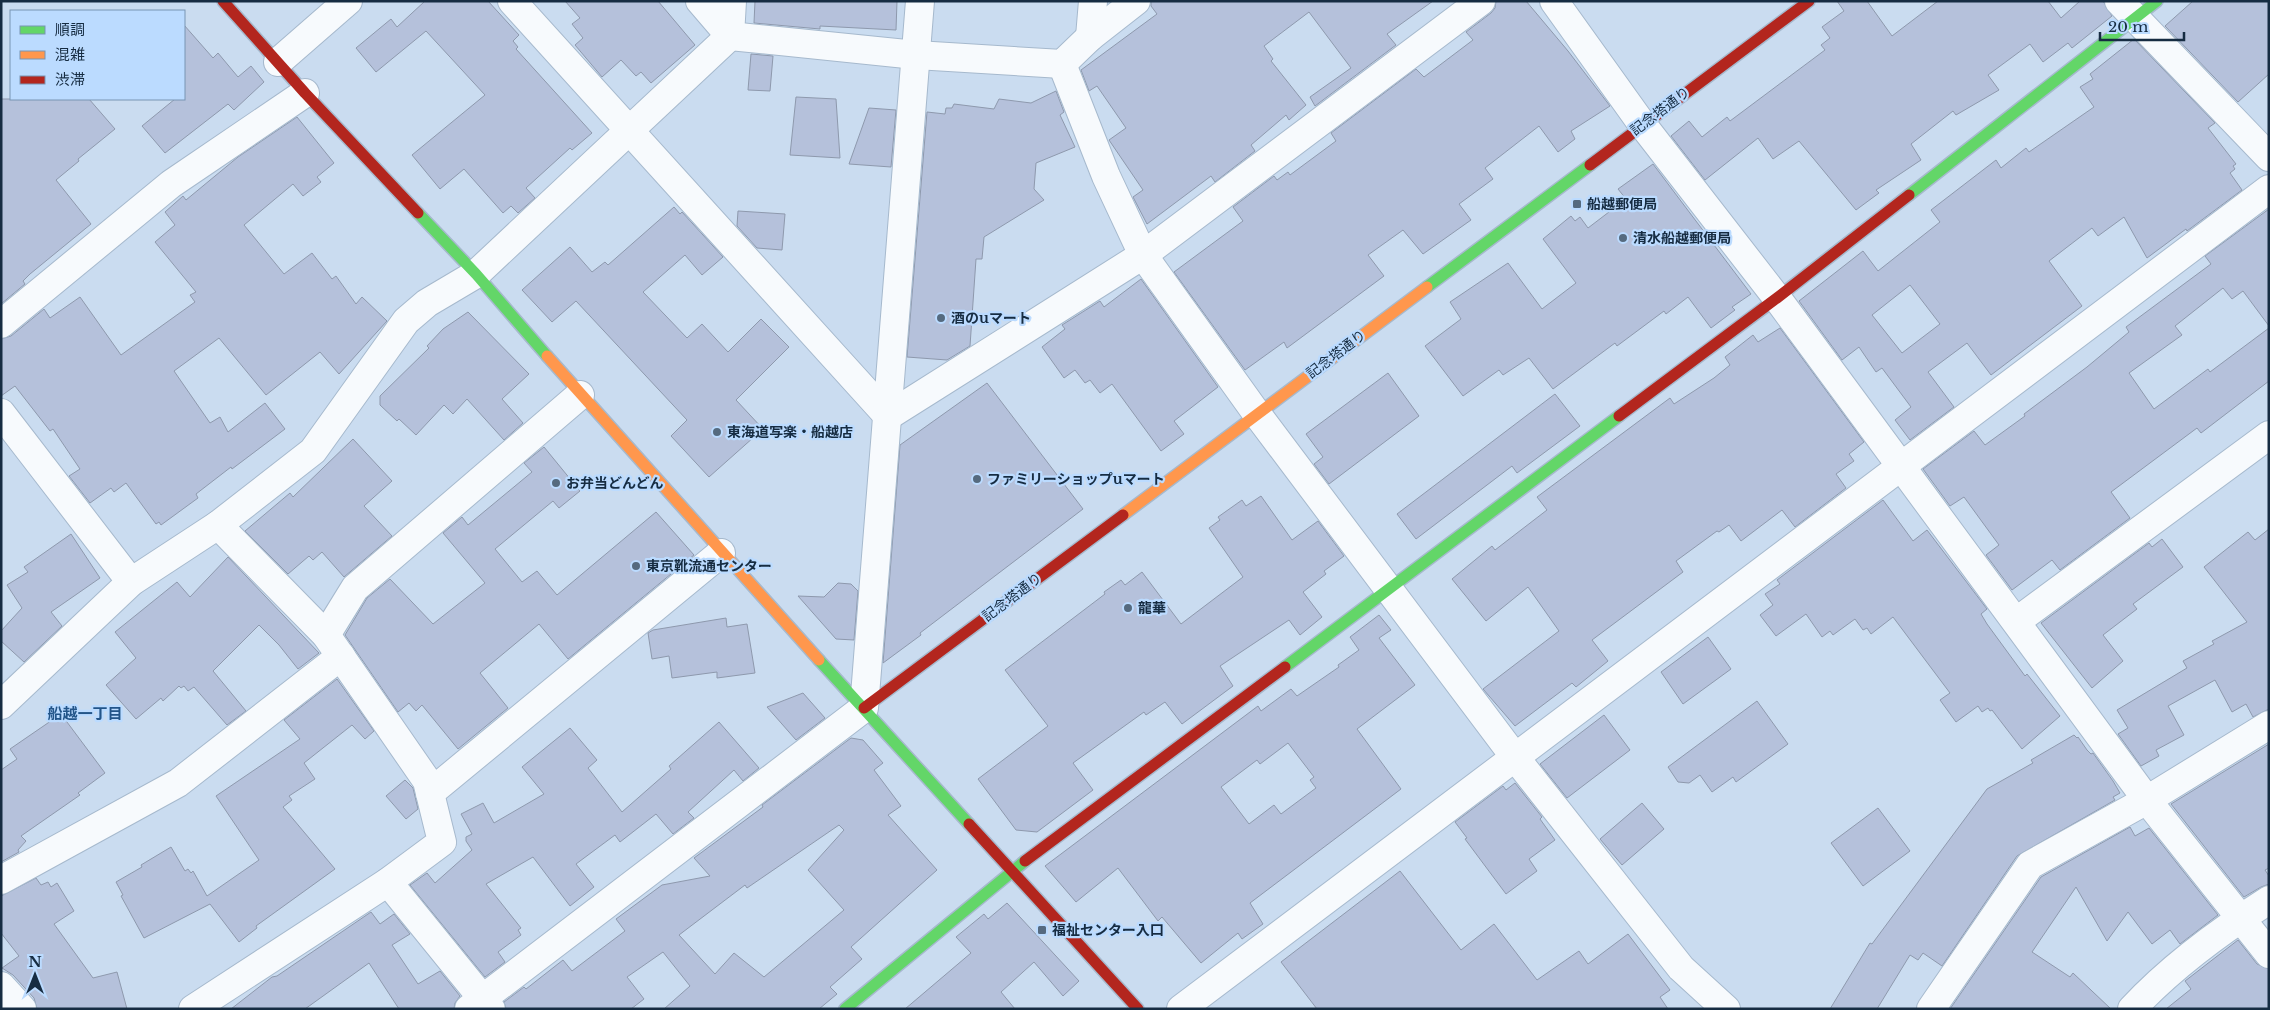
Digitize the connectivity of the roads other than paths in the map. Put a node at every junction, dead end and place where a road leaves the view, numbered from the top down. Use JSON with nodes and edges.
{"nodes":[{"id":1,"x":223,"y":1,"type":"edge"},
{"id":2,"x":348,"y":1,"type":"edge"},
{"id":3,"x":512,"y":1,"type":"edge"},
{"id":4,"x":700,"y":1,"type":"edge"},
{"id":5,"x":732,"y":1,"type":"edge"},
{"id":6,"x":920,"y":1,"type":"edge"},
{"id":7,"x":1093,"y":1,"type":"edge"},
{"id":8,"x":1136,"y":1,"type":"edge"},
{"id":9,"x":1481,"y":1,"type":"edge"},
{"id":10,"x":1554,"y":1,"type":"edge"},
{"id":11,"x":1808,"y":1,"type":"edge"},
{"id":12,"x":2157,"y":1,"type":"edge"},
{"id":13,"x":2127,"y":10,"type":"edge"},
{"id":14,"x":730,"y":36,"type":"junction"},
{"id":15,"x":1090,"y":37,"type":"junction"},
{"id":16,"x":916,"y":55,"type":"junction"},
{"id":17,"x":278,"y":62,"type":"junction"},
{"id":18,"x":1062,"y":64,"type":"junction"},
{"id":19,"x":305,"y":92,"type":"junction"},
{"id":20,"x":1642,"y":124,"type":"junction"},
{"id":21,"x":629,"y":132,"type":"junction"},
{"id":22,"x":2265,"y":146,"type":"edge"},
{"id":23,"x":2269,"y":189,"type":"edge"},
{"id":24,"x":1143,"y":255,"type":"junction"},
{"id":25,"x":476,"y":274,"type":"junction"},
{"id":26,"x":1777,"y":298,"type":"junction"},
{"id":27,"x":1,"y":324,"type":"edge"},
{"id":28,"x":580,"y":395,"type":"junction"},
{"id":29,"x":1,"y":413,"type":"edge"},
{"id":30,"x":1257,"y":414,"type":"junction"},
{"id":31,"x":888,"y":416,"type":"junction"},
{"id":32,"x":2269,"y":435,"type":"edge"},
{"id":33,"x":1901,"y":465,"type":"junction"},
{"id":34,"x":218,"y":524,"type":"junction"},
{"id":35,"x":721,"y":553,"type":"junction"},
{"id":36,"x":131,"y":582,"type":"junction"},
{"id":37,"x":1390,"y":588,"type":"junction"},
{"id":38,"x":2017,"y":621,"type":"junction"},
{"id":39,"x":333,"y":646,"type":"junction"},
{"id":40,"x":1,"y":706,"type":"edge"},
{"id":41,"x":864,"y":708,"type":"junction"},
{"id":42,"x":2269,"y":725,"type":"edge"},
{"id":43,"x":1514,"y":756,"type":"junction"},
{"id":44,"x":430,"y":792,"type":"junction"},
{"id":45,"x":2147,"y":800,"type":"junction"},
{"id":46,"x":1013,"y":870,"type":"junction"},
{"id":47,"x":1,"y":880,"type":"edge"},
{"id":48,"x":388,"y":882,"type":"junction"},
{"id":49,"x":2269,"y":900,"type":"edge"},
{"id":50,"x":2241,"y":918,"type":"junction"},
{"id":51,"x":2269,"y":954,"type":"edge"},
{"id":52,"x":1,"y":986,"type":"edge"},
{"id":53,"x":481,"y":1006,"type":"edge"},
{"id":54,"x":22,"y":1009,"type":"edge"},
{"id":55,"x":193,"y":1009,"type":"edge"},
{"id":56,"x":845,"y":1009,"type":"edge"},
{"id":57,"x":1138,"y":1009,"type":"edge"},
{"id":58,"x":1181,"y":1009,"type":"edge"},
{"id":59,"x":1726,"y":1009,"type":"edge"},
{"id":60,"x":1931,"y":1009,"type":"edge"},
{"id":61,"x":2132,"y":1009,"type":"edge"}],
"edges":[{"from":1,"to":17,"type":"street"},
{"from":2,"to":17,"type":"street"},
{"from":3,"to":21,"type":"street"},
{"from":4,"to":14,"type":"street"},
{"from":5,"to":14,"type":"street"},
{"from":6,"to":16,"type":"street"},
{"from":7,"to":15,"type":"street"},
{"from":8,"to":15,"type":"street"},
{"from":9,"to":24,"type":"street"},
{"from":10,"to":20,"type":"street"},
{"from":11,"to":20,"type":"street","name":"記念塔通り"},
{"from":12,"to":13,"type":"street"},
{"from":13,"to":22,"type":"street"},
{"from":13,"to":26,"type":"street"},
{"from":14,"to":16,"type":"street"},
{"from":14,"to":21,"type":"street"},
{"from":15,"to":18,"type":"street"},
{"from":16,"to":18,"type":"street"},
{"from":16,"to":31,"type":"street"},
{"from":17,"to":19,"type":"street"},
{"from":18,"to":24,"type":"street"},
{"from":19,"to":25,"type":"street"},
{"from":19,"to":27,"type":"street"},
{"from":20,"to":26,"type":"street"},
{"from":20,"to":30,"type":"street","name":"記念塔通り"},
{"from":21,"to":25,"type":"street"},
{"from":21,"to":31,"type":"street"},
{"from":23,"to":33,"type":"street"},
{"from":24,"to":30,"type":"street"},
{"from":24,"to":31,"type":"street"},
{"from":25,"to":28,"type":"street"},
{"from":25,"to":34,"type":"street"},
{"from":26,"to":33,"type":"street"},
{"from":26,"to":37,"type":"street"},
{"from":28,"to":35,"type":"street"},
{"from":28,"to":39,"type":"street"},
{"from":29,"to":36,"type":"street"},
{"from":30,"to":37,"type":"street"},
{"from":30,"to":41,"type":"street","name":"記念塔通り"},
{"from":31,"to":41,"type":"street"},
{"from":32,"to":38,"type":"street"},
{"from":33,"to":38,"type":"street"},
{"from":33,"to":43,"type":"street"},
{"from":34,"to":36,"type":"street"},
{"from":34,"to":39,"type":"street"},
{"from":35,"to":41,"type":"street"},
{"from":35,"to":44,"type":"street"},
{"from":36,"to":40,"type":"street"},
{"from":37,"to":43,"type":"street"},
{"from":37,"to":46,"type":"street"},
{"from":38,"to":45,"type":"street"},
{"from":39,"to":44,"type":"street"},
{"from":39,"to":47,"type":"street"},
{"from":41,"to":46,"type":"street"},
{"from":41,"to":53,"type":"street"},
{"from":42,"to":45,"type":"street"},
{"from":43,"to":58,"type":"street"},
{"from":43,"to":59,"type":"street"},
{"from":44,"to":48,"type":"street"},
{"from":45,"to":50,"type":"street"},
{"from":45,"to":60,"type":"street"},
{"from":46,"to":56,"type":"street"},
{"from":46,"to":57,"type":"street"},
{"from":48,"to":53,"type":"street"},
{"from":48,"to":55,"type":"street"},
{"from":49,"to":50,"type":"street"},
{"from":50,"to":51,"type":"street"},
{"from":50,"to":61,"type":"street"},
{"from":52,"to":54,"type":"street"}]}
